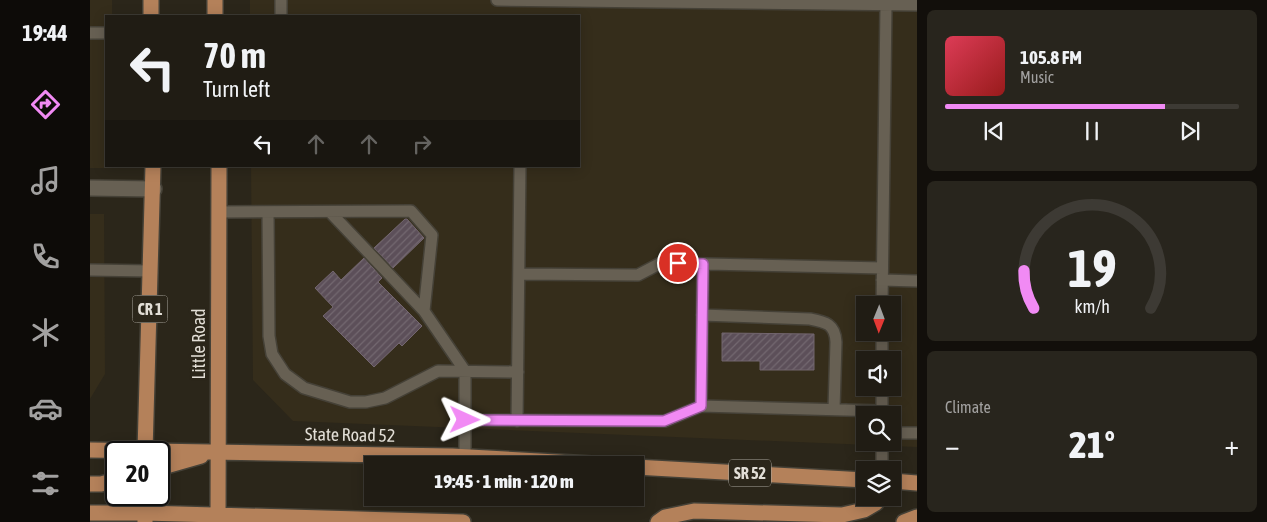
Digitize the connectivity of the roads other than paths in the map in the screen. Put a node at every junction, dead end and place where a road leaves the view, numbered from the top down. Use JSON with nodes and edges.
{"nodes":[{"id":1,"x":151,"y":0,"type":"edge"},
{"id":2,"x":215,"y":0,"type":"edge"},
{"id":3,"x":281,"y":0,"type":"edge"},
{"id":4,"x":497,"y":0,"type":"edge"},
{"id":5,"x":886,"y":5,"type":"junction"},
{"id":6,"x":917,"y":5,"type":"edge"},
{"id":7,"x":151,"y":15,"type":"edge"},
{"id":8,"x":216,"y":15,"type":"edge"},
{"id":9,"x":281,"y":15,"type":"edge"},
{"id":10,"x":90,"y":33,"type":"edge"},
{"id":11,"x":105,"y":33,"type":"edge"},
{"id":12,"x":153,"y":167,"type":"edge"},
{"id":13,"x":219,"y":167,"type":"edge"},
{"id":14,"x":520,"y":167,"type":"edge"},
{"id":15,"x":90,"y":188,"type":"edge"},
{"id":16,"x":154,"y":189,"type":"junction"},
{"id":17,"x":218,"y":212,"type":"junction"},
{"id":18,"x":268,"y":212,"type":"junction"},
{"id":19,"x":330,"y":212,"type":"junction"},
{"id":20,"x":703,"y":264,"type":"junction"},
{"id":21,"x":882,"y":268,"type":"junction"},
{"id":22,"x":90,"y":270,"type":"edge"},
{"id":23,"x":151,"y":271,"type":"junction"},
{"id":24,"x":519,"y":274,"type":"junction"},
{"id":25,"x":882,"y":280,"type":"junction"},
{"id":26,"x":917,"y":281,"type":"edge"},
{"id":27,"x":882,"y":296,"type":"edge"},
{"id":28,"x":424,"y":311,"type":"junction"},
{"id":29,"x":702,"y":315,"type":"junction"},
{"id":30,"x":465,"y":371,"type":"junction"},
{"id":31,"x":518,"y":372,"type":"junction"},
{"id":32,"x":701,"y":406,"type":"junction"},
{"id":33,"x":834,"y":409,"type":"junction"},
{"id":34,"x":856,"y":411,"type":"edge"},
{"id":35,"x":465,"y":420,"type":"junction"},
{"id":36,"x":517,"y":421,"type":"junction"},
{"id":37,"x":901,"y":433,"type":"edge"},
{"id":38,"x":917,"y":433,"type":"edge"},
{"id":39,"x":145,"y":441,"type":"edge"},
{"id":40,"x":90,"y":450,"type":"edge"},
{"id":41,"x":105,"y":450,"type":"edge"},
{"id":42,"x":170,"y":451,"type":"edge"},
{"id":43,"x":217,"y":451,"type":"junction"},
{"id":44,"x":424,"y":456,"type":"edge"},
{"id":45,"x":465,"y":456,"type":"edge"},
{"id":46,"x":170,"y":465,"type":"edge"},
{"id":47,"x":644,"y":467,"type":"edge"},
{"id":48,"x":856,"y":479,"type":"edge"},
{"id":49,"x":901,"y":482,"type":"edge"},
{"id":50,"x":105,"y":483,"type":"edge"},
{"id":51,"x":917,"y":483,"type":"edge"},
{"id":52,"x":90,"y":484,"type":"edge"},
{"id":53,"x":871,"y":506,"type":"edge"},
{"id":54,"x":90,"y":513,"type":"edge"},
{"id":55,"x":917,"y":517,"type":"edge"},
{"id":56,"x":145,"y":518,"type":"edge"},
{"id":57,"x":218,"y":519,"type":"edge"},
{"id":58,"x":463,"y":522,"type":"edge"},
{"id":59,"x":658,"y":522,"type":"edge"},
{"id":60,"x":904,"y":522,"type":"edge"}],
"edges":[{"from":1,"to":7,"type":"main road"},
{"from":2,"to":8,"type":"main road"},
{"from":3,"to":9,"type":"lane"},
{"from":4,"to":5,"type":"lane"},
{"from":5,"to":6,"type":"lane"},
{"from":5,"to":21,"type":"lane"},
{"from":10,"to":11,"type":"lane"},
{"from":12,"to":16,"type":"main road","number":"CR 1"},
{"from":13,"to":17,"type":"main road","name":"Little Road"},
{"from":14,"to":24,"type":"lane"},
{"from":15,"to":16,"type":"street"},
{"from":16,"to":23,"type":"main road","number":"CR 1"},
{"from":17,"to":18,"type":"lane"},
{"from":17,"to":43,"type":"main road","name":"Little Road"},
{"from":18,"to":19,"type":"lane"},
{"from":18,"to":30,"type":"lane"},
{"from":19,"to":28,"type":"lane"},
{"from":19,"to":28,"type":"lane"},
{"from":20,"to":21,"type":"lane"},
{"from":20,"to":24,"type":"lane"},
{"from":20,"to":29,"type":"lane"},
{"from":21,"to":25,"type":"lane"},
{"from":22,"to":23,"type":"lane"},
{"from":23,"to":39,"type":"main road","number":"CR 1"},
{"from":24,"to":31,"type":"lane"},
{"from":25,"to":26,"type":"lane"},
{"from":25,"to":27,"type":"lane"},
{"from":28,"to":30,"type":"lane"},
{"from":29,"to":32,"type":"lane"},
{"from":29,"to":33,"type":"lane"},
{"from":30,"to":31,"type":"lane"},
{"from":30,"to":35,"type":"lane"},
{"from":31,"to":36,"type":"lane"},
{"from":32,"to":33,"type":"lane"},
{"from":32,"to":36,"type":"lane"},
{"from":33,"to":34,"type":"lane"},
{"from":35,"to":36,"type":"lane"},
{"from":35,"to":45,"type":"lane"},
{"from":37,"to":38,"type":"lane"},
{"from":40,"to":41,"type":"main road","name":"State Road 52"},
{"from":42,"to":43,"type":"main road","name":"State Road 52"},
{"from":43,"to":44,"type":"main road","name":"State Road 52"},
{"from":43,"to":46,"type":"main road"},
{"from":43,"to":57,"type":"main road","name":"Little Road"},
{"from":47,"to":48,"type":"main road","number":"SR 52"},
{"from":49,"to":51,"type":"main road"},
{"from":50,"to":52,"type":"main road"},
{"from":53,"to":59,"type":"main road"},
{"from":54,"to":56,"type":"main road"},
{"from":55,"to":60,"type":"main road"},
{"from":56,"to":57,"type":"main road"},
{"from":57,"to":58,"type":"main road"}]}
